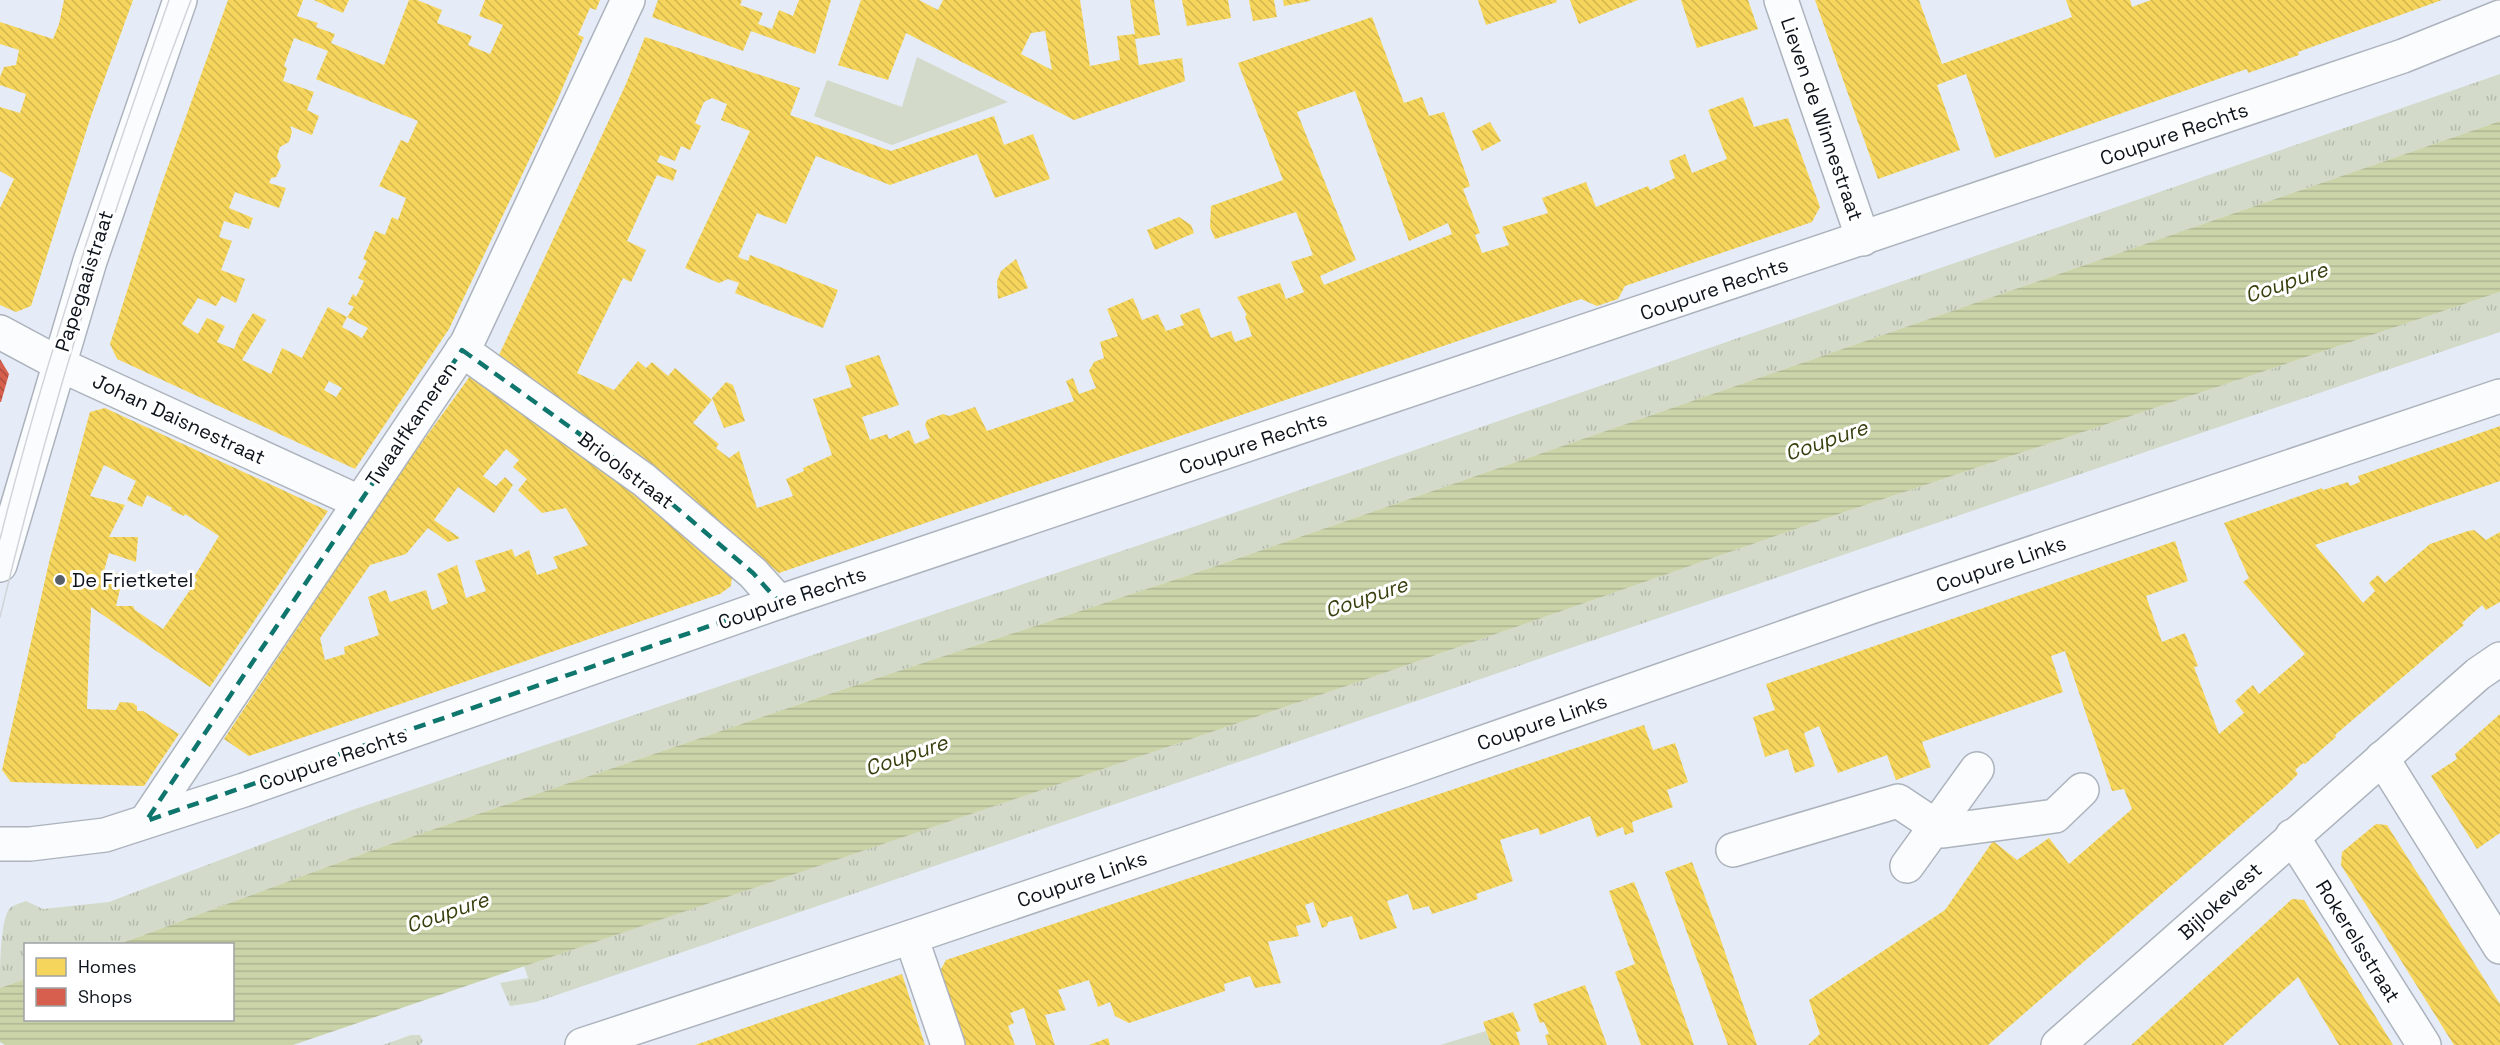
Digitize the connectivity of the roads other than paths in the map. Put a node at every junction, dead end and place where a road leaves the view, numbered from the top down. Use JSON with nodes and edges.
{"nodes":[{"id":1,"x":180,"y":0,"type":"edge"},
{"id":2,"x":628,"y":0,"type":"edge"},
{"id":3,"x":1781,"y":0,"type":"edge"},
{"id":4,"x":2500,"y":17,"type":"edge"},
{"id":5,"x":1863,"y":239,"type":"junction"},
{"id":6,"x":0,"y":332,"type":"edge"},
{"id":7,"x":462,"y":350,"type":"junction"},
{"id":8,"x":58,"y":363,"type":"junction"},
{"id":9,"x":2500,"y":396,"type":"edge"},
{"id":10,"x":359,"y":502,"type":"junction"},
{"id":11,"x":0,"y":565,"type":"edge"},
{"id":12,"x":779,"y":602,"type":"junction"},
{"id":13,"x":2500,"y":658,"type":"edge"},
{"id":14,"x":2382,"y":758,"type":"junction"},
{"id":15,"x":1977,"y":769,"type":"dead end"},
{"id":16,"x":2082,"y":790,"type":"dead end"},
{"id":17,"x":146,"y":821,"type":"junction"},
{"id":18,"x":1935,"y":826,"type":"junction"},
{"id":19,"x":2292,"y":836,"type":"junction"},
{"id":20,"x":0,"y":844,"type":"edge"},
{"id":21,"x":1733,"y":850,"type":"dead end"},
{"id":22,"x":1907,"y":866,"type":"dead end"},
{"id":23,"x":910,"y":937,"type":"junction"},
{"id":24,"x":2500,"y":948,"type":"edge"},
{"id":25,"x":582,"y":1045,"type":"edge"},
{"id":26,"x":948,"y":1045,"type":"edge"},
{"id":27,"x":2058,"y":1045,"type":"edge"},
{"id":28,"x":2424,"y":1045,"type":"edge"}],
"edges":[{"from":1,"to":8,"type":"street","name":"Papegaaistraat"},
{"from":2,"to":7,"type":"street","name":"Twaalfkameren"},
{"from":3,"to":5,"type":"street","name":"Lieven de Winnestraat"},
{"from":4,"to":5,"type":"street","name":"Coupure Rechts"},
{"from":5,"to":12,"type":"street","name":"Coupure Rechts"},
{"from":6,"to":8,"type":"street","name":"Johan Daisnestraat"},
{"from":7,"to":10,"type":"street","name":"Twaalfkameren"},
{"from":7,"to":12,"type":"street","name":"Brioolstraat"},
{"from":8,"to":10,"type":"street","name":"Johan Daisnestraat"},
{"from":8,"to":11,"type":"street","name":"Papegaaistraat"},
{"from":9,"to":23,"type":"street","name":"Coupure Links"},
{"from":10,"to":17,"type":"street","name":"Twaalfkameren"},
{"from":12,"to":17,"type":"street","name":"Coupure Rechts"},
{"from":13,"to":14,"type":"street","name":"Bijlokevest"},
{"from":14,"to":19,"type":"street","name":"Bijlokevest"},
{"from":14,"to":24,"type":"street"},
{"from":15,"to":18,"type":"street"},
{"from":16,"to":18,"type":"street"},
{"from":17,"to":20,"type":"street","name":"Coupure Rechts"},
{"from":18,"to":21,"type":"street"},
{"from":18,"to":22,"type":"street"},
{"from":19,"to":27,"type":"street","name":"Bijlokevest"},
{"from":19,"to":28,"type":"street","name":"Rokerelsstraat"},
{"from":23,"to":25,"type":"street","name":"Coupure Links"},
{"from":23,"to":26,"type":"street"}]}
